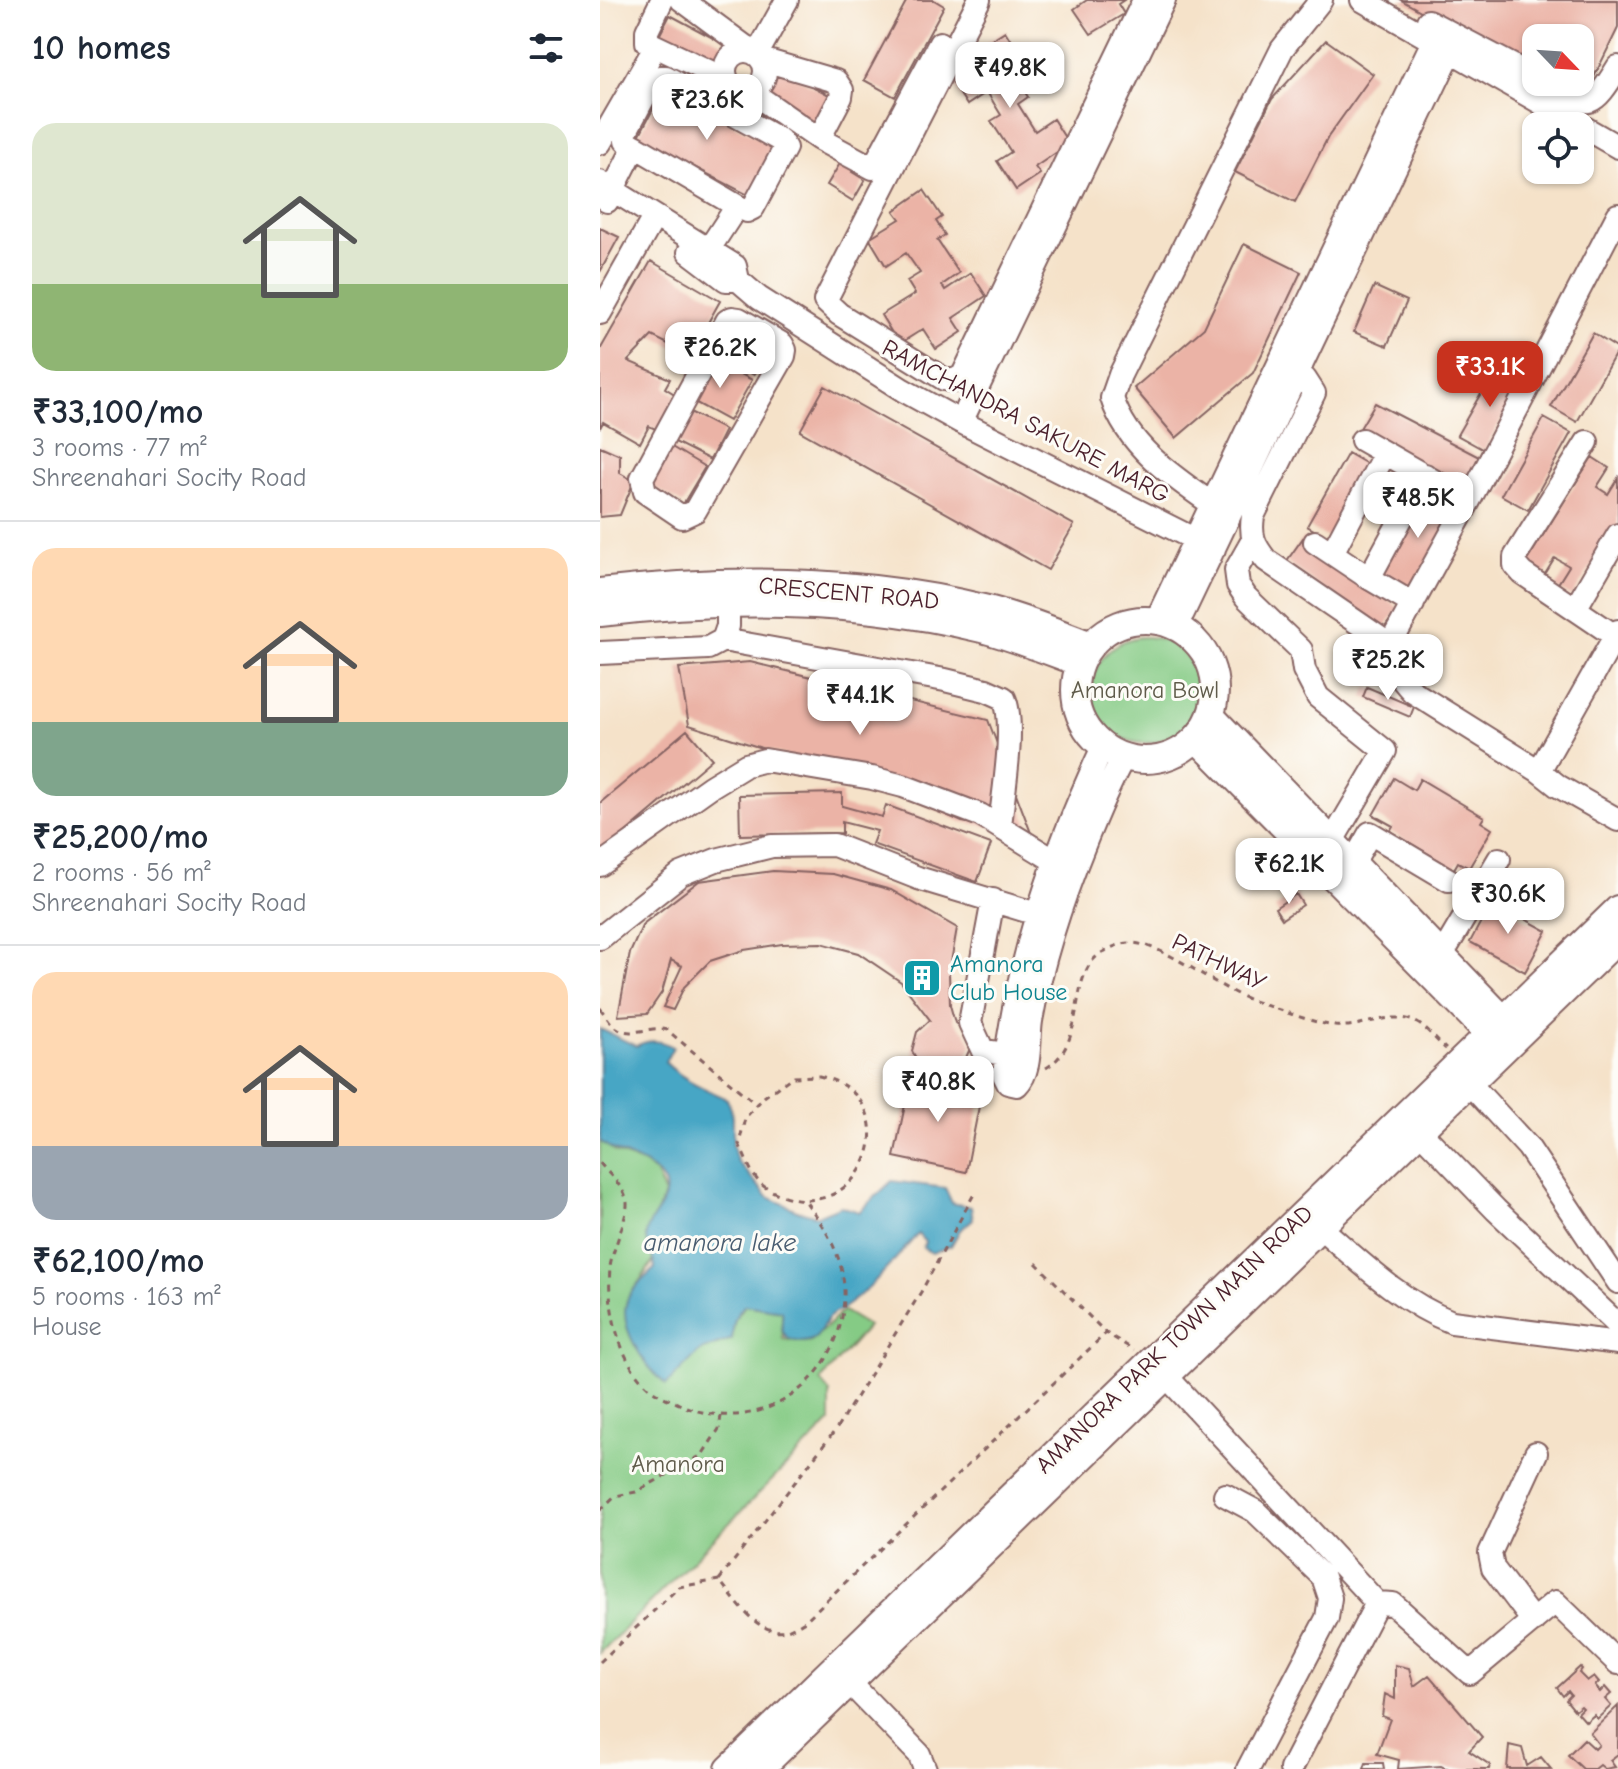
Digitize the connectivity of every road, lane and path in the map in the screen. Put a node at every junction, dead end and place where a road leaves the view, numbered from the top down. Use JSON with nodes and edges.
{"nodes":[{"id":1,"x":662,"y":0,"type":"edge"},
{"id":2,"x":682,"y":0,"type":"edge"},
{"id":3,"x":787,"y":0,"type":"edge"},
{"id":4,"x":964,"y":0,"type":"edge"},
{"id":5,"x":979,"y":0,"type":"edge"},
{"id":6,"x":1144,"y":0,"type":"edge"},
{"id":7,"x":1164,"y":0,"type":"edge"},
{"id":8,"x":1321,"y":0,"type":"edge"},
{"id":9,"x":1362,"y":0,"type":"edge"},
{"id":10,"x":1388,"y":0,"type":"edge"},
{"id":11,"x":1442,"y":46,"type":"junction"},
{"id":12,"x":756,"y":55,"type":"junction"},
{"id":13,"x":649,"y":58,"type":"dead end"},
{"id":14,"x":1615,"y":68,"type":"edge"},
{"id":15,"x":1522,"y":71,"type":"edge"},
{"id":16,"x":727,"y":80,"type":"junction"},
{"id":17,"x":750,"y":91,"type":"junction"},
{"id":18,"x":1569,"y":96,"type":"edge"},
{"id":19,"x":1595,"y":133,"type":"junction"},
{"id":20,"x":819,"y":139,"type":"junction"},
{"id":21,"x":600,"y":143,"type":"edge"},
{"id":22,"x":635,"y":146,"type":"junction"},
{"id":23,"x":1618,"y":147,"type":"edge"},
{"id":24,"x":605,"y":192,"type":"edge"},
{"id":25,"x":737,"y":206,"type":"junction"},
{"id":26,"x":1618,"y":215,"type":"edge"},
{"id":27,"x":649,"y":226,"type":"junction"},
{"id":28,"x":709,"y":249,"type":"junction"},
{"id":29,"x":738,"y":280,"type":"junction"},
{"id":30,"x":777,"y":311,"type":"junction"},
{"id":31,"x":600,"y":313,"type":"edge"},
{"id":32,"x":764,"y":334,"type":"junction"},
{"id":33,"x":961,"y":422,"type":"junction"},
{"id":34,"x":1362,"y":440,"type":"dead end"},
{"id":35,"x":1587,"y":442,"type":"dead end"},
{"id":36,"x":1385,"y":453,"type":"junction"},
{"id":37,"x":1255,"y":463,"type":"junction"},
{"id":38,"x":1425,"y":475,"type":"junction"},
{"id":39,"x":1469,"y":501,"type":"junction"},
{"id":40,"x":1212,"y":504,"type":"junction"},
{"id":41,"x":1618,"y":535,"type":"edge"},
{"id":42,"x":1253,"y":540,"type":"junction"},
{"id":43,"x":1204,"y":544,"type":"junction"},
{"id":44,"x":1369,"y":578,"type":"junction"},
{"id":45,"x":600,"y":592,"type":"edge"},
{"id":46,"x":728,"y":604,"type":"junction"},
{"id":47,"x":1413,"y":604,"type":"junction"},
{"id":48,"x":1575,"y":609,"type":"junction"},
{"id":49,"x":600,"y":613,"type":"edge"},
{"id":50,"x":1165,"y":624,"type":"junction"},
{"id":51,"x":1616,"y":633,"type":"edge"},
{"id":52,"x":723,"y":640,"type":"junction"},
{"id":53,"x":1390,"y":645,"type":"junction"},
{"id":54,"x":600,"y":653,"type":"edge"},
{"id":55,"x":1086,"y":654,"type":"junction"},
{"id":56,"x":1211,"y":716,"type":"junction"},
{"id":57,"x":1196,"y":738,"type":"junction"},
{"id":58,"x":1114,"y":752,"type":"junction"},
{"id":59,"x":1539,"y":771,"type":"junction"},
{"id":60,"x":1618,"y":820,"type":"edge"},
{"id":61,"x":1000,"y":826,"type":"junction"},
{"id":62,"x":1332,"y":841,"type":"junction"},
{"id":63,"x":1499,"y":859,"type":"dead end"},
{"id":64,"x":1055,"y":861,"type":"junction"},
{"id":65,"x":1353,"y":863,"type":"junction"},
{"id":66,"x":600,"y":865,"type":"edge"},
{"id":67,"x":1449,"y":880,"type":"dead end"},
{"id":68,"x":993,"y":900,"type":"junction"},
{"id":69,"x":1618,"y":909,"type":"edge"},
{"id":70,"x":1037,"y":914,"type":"junction"},
{"id":71,"x":600,"y":938,"type":"edge"},
{"id":72,"x":1618,"y":939,"type":"edge"},
{"id":73,"x":1442,"y":955,"type":"junction"},
{"id":74,"x":600,"y":1008,"type":"edge"},
{"id":75,"x":1497,"y":1027,"type":"junction"},
{"id":76,"x":1007,"y":1054,"type":"junction"},
{"id":77,"x":1465,"y":1072,"type":"junction"},
{"id":78,"x":1025,"y":1076,"type":"junction"},
{"id":79,"x":757,"y":1105,"type":"junction"},
{"id":80,"x":1412,"y":1123,"type":"junction"},
{"id":81,"x":600,"y":1163,"type":"edge"},
{"id":82,"x":974,"y":1194,"type":"dead end"},
{"id":83,"x":806,"y":1202,"type":"junction"},
{"id":84,"x":1320,"y":1227,"type":"junction"},
{"id":85,"x":1036,"y":1263,"type":"dead end"},
{"id":86,"x":1618,"y":1282,"type":"edge"},
{"id":87,"x":1618,"y":1325,"type":"edge"},
{"id":88,"x":1106,"y":1333,"type":"junction"},
{"id":89,"x":1618,"y":1343,"type":"edge"},
{"id":90,"x":1158,"y":1368,"type":"junction"},
{"id":91,"x":721,"y":1416,"type":"junction"},
{"id":92,"x":1536,"y":1453,"type":"dead end"},
{"id":93,"x":1225,"y":1495,"type":"dead end"},
{"id":94,"x":600,"y":1510,"type":"edge"},
{"id":95,"x":719,"y":1580,"type":"junction"},
{"id":96,"x":1377,"y":1603,"type":"junction"},
{"id":97,"x":1533,"y":1621,"type":"junction"},
{"id":98,"x":600,"y":1662,"type":"edge"},
{"id":99,"x":1618,"y":1663,"type":"edge"},
{"id":100,"x":849,"y":1682,"type":"junction"},
{"id":101,"x":729,"y":1769,"type":"edge"},
{"id":102,"x":760,"y":1769,"type":"edge"},
{"id":103,"x":925,"y":1769,"type":"edge"},
{"id":104,"x":1248,"y":1769,"type":"edge"},
{"id":105,"x":1291,"y":1769,"type":"edge"}],
"edges":[{"from":1,"to":16,"type":"street"},
{"from":2,"to":12,"type":"street"},
{"from":3,"to":12,"type":"street"},
{"from":4,"to":20,"type":"street"},
{"from":5,"to":6,"type":"street"},
{"from":7,"to":33,"type":"street"},
{"from":8,"to":40,"type":"street"},
{"from":9,"to":11,"type":"street"},
{"from":10,"to":15,"type":"street"},
{"from":11,"to":19,"type":"street"},
{"from":11,"to":37,"type":"street"},
{"from":12,"to":16,"type":"street"},
{"from":12,"to":17,"type":"street"},
{"from":12,"to":20,"type":"street"},
{"from":13,"to":21,"type":"street"},
{"from":14,"to":18,"type":"street"},
{"from":14,"to":19,"type":"street"},
{"from":16,"to":17,"type":"street"},
{"from":17,"to":20,"type":"street"},
{"from":19,"to":23,"type":"street"},
{"from":22,"to":24,"type":"street"},
{"from":22,"to":25,"type":"street"},
{"from":22,"to":25,"type":"street"},
{"from":24,"to":27,"type":"street","name":"RAMCHANDRA SAKURE MARG"},
{"from":24,"to":28,"type":"street","name":"RAMCHANDRA SAKURE MARG"},
{"from":25,"to":28,"type":"street"},
{"from":26,"to":39,"type":"street"},
{"from":27,"to":29,"type":"street","name":"RAMCHANDRA SAKURE MARG"},
{"from":27,"to":31,"type":"street"},
{"from":28,"to":29,"type":"street","name":"RAMCHANDRA SAKURE MARG"},
{"from":29,"to":30,"type":"street","name":"RAMCHANDRA SAKURE MARG"},
{"from":30,"to":32,"type":"street"},
{"from":30,"to":33,"type":"street","name":"RAMCHANDRA SAKURE MARG"},
{"from":32,"to":32,"type":"street"},
{"from":33,"to":43,"type":"street","name":"RAMCHANDRA SAKURE MARG"},
{"from":34,"to":36,"type":"street"},
{"from":35,"to":48,"type":"street"},
{"from":36,"to":38,"type":"street"},
{"from":36,"to":44,"type":"street"},
{"from":37,"to":40,"type":"street"},
{"from":37,"to":42,"type":"street"},
{"from":37,"to":43,"type":"street"},
{"from":38,"to":39,"type":"street"},
{"from":38,"to":44,"type":"street"},
{"from":39,"to":47,"type":"street"},
{"from":40,"to":43,"type":"street"},
{"from":41,"to":48,"type":"street"},
{"from":42,"to":53,"type":"street"},
{"from":42,"to":62,"type":"street"},
{"from":43,"to":50,"type":"street"},
{"from":44,"to":47,"type":"street"},
{"from":45,"to":55,"type":"main road","name":"CRESCENT ROAD"},
{"from":46,"to":49,"type":"main road","name":"CRESCENT ROAD"},
{"from":46,"to":52,"type":"street"},
{"from":46,"to":55,"type":"main road","name":"CRESCENT ROAD"},
{"from":47,"to":53,"type":"street"},
{"from":48,"to":51,"type":"street"},
{"from":50,"to":55,"type":"main road"},
{"from":50,"to":56,"type":"main road"},
{"from":51,"to":59,"type":"street"},
{"from":52,"to":54,"type":"street"},
{"from":52,"to":61,"type":"street"},
{"from":53,"to":59,"type":"street"},
{"from":55,"to":58,"type":"main road"},
{"from":56,"to":57,"type":"main road"},
{"from":56,"to":62,"type":"main road"},
{"from":57,"to":58,"type":"main road"},
{"from":57,"to":75,"type":"main road"},
{"from":58,"to":64,"type":"street"},
{"from":58,"to":78,"type":"street"},
{"from":59,"to":60,"type":"street"},
{"from":61,"to":64,"type":"street"},
{"from":61,"to":66,"type":"street"},
{"from":62,"to":65,"type":"main road"},
{"from":63,"to":73,"type":"street"},
{"from":64,"to":70,"type":"street"},
{"from":65,"to":67,"type":"street"},
{"from":65,"to":73,"type":"main road"},
{"from":68,"to":70,"type":"street"},
{"from":68,"to":71,"type":"street"},
{"from":68,"to":76,"type":"street"},
{"from":69,"to":75,"type":"main road","name":"AMANORA PARK TOWN MAIN ROAD"},
{"from":70,"to":76,"type":"street"},
{"from":72,"to":77,"type":"main road","name":"AMANORA PARK TOWN MAIN ROAD"},
{"from":73,"to":75,"type":"main road"},
{"from":74,"to":79,"type":"path"},
{"from":75,"to":77,"type":"main road","name":"AMANORA PARK TOWN MAIN ROAD"},
{"from":76,"to":78,"type":"street"},
{"from":77,"to":78,"type":"path","name":"PATHWAY"},
{"from":77,"to":80,"type":"main road","name":"AMANORA PARK TOWN MAIN ROAD"},
{"from":77,"to":86,"type":"street"},
{"from":79,"to":83,"type":"path"},
{"from":79,"to":83,"type":"path"},
{"from":80,"to":84,"type":"main road","name":"AMANORA PARK TOWN MAIN ROAD"},
{"from":80,"to":87,"type":"street"},
{"from":80,"to":90,"type":"main road","name":"AMANORA PARK TOWN MAIN ROAD"},
{"from":81,"to":91,"type":"path"},
{"from":82,"to":95,"type":"path"},
{"from":83,"to":91,"type":"path"},
{"from":84,"to":89,"type":"street"},
{"from":84,"to":90,"type":"main road","name":"AMANORA PARK TOWN MAIN ROAD"},
{"from":85,"to":88,"type":"path"},
{"from":88,"to":90,"type":"path"},
{"from":88,"to":95,"type":"path"},
{"from":90,"to":96,"type":"street"},
{"from":90,"to":100,"type":"main road","name":"AMANORA PARK TOWN MAIN ROAD"},
{"from":90,"to":101,"type":"main road","name":"AMANORA PARK TOWN MAIN ROAD"},
{"from":91,"to":94,"type":"path"},
{"from":92,"to":97,"type":"street"},
{"from":93,"to":104,"type":"street"},
{"from":95,"to":98,"type":"path"},
{"from":96,"to":97,"type":"street"},
{"from":96,"to":105,"type":"street"},
{"from":97,"to":99,"type":"street"},
{"from":100,"to":102,"type":"main road","name":"AMANORA PARK TOWN MAIN ROAD"},
{"from":100,"to":103,"type":"street"}]}
